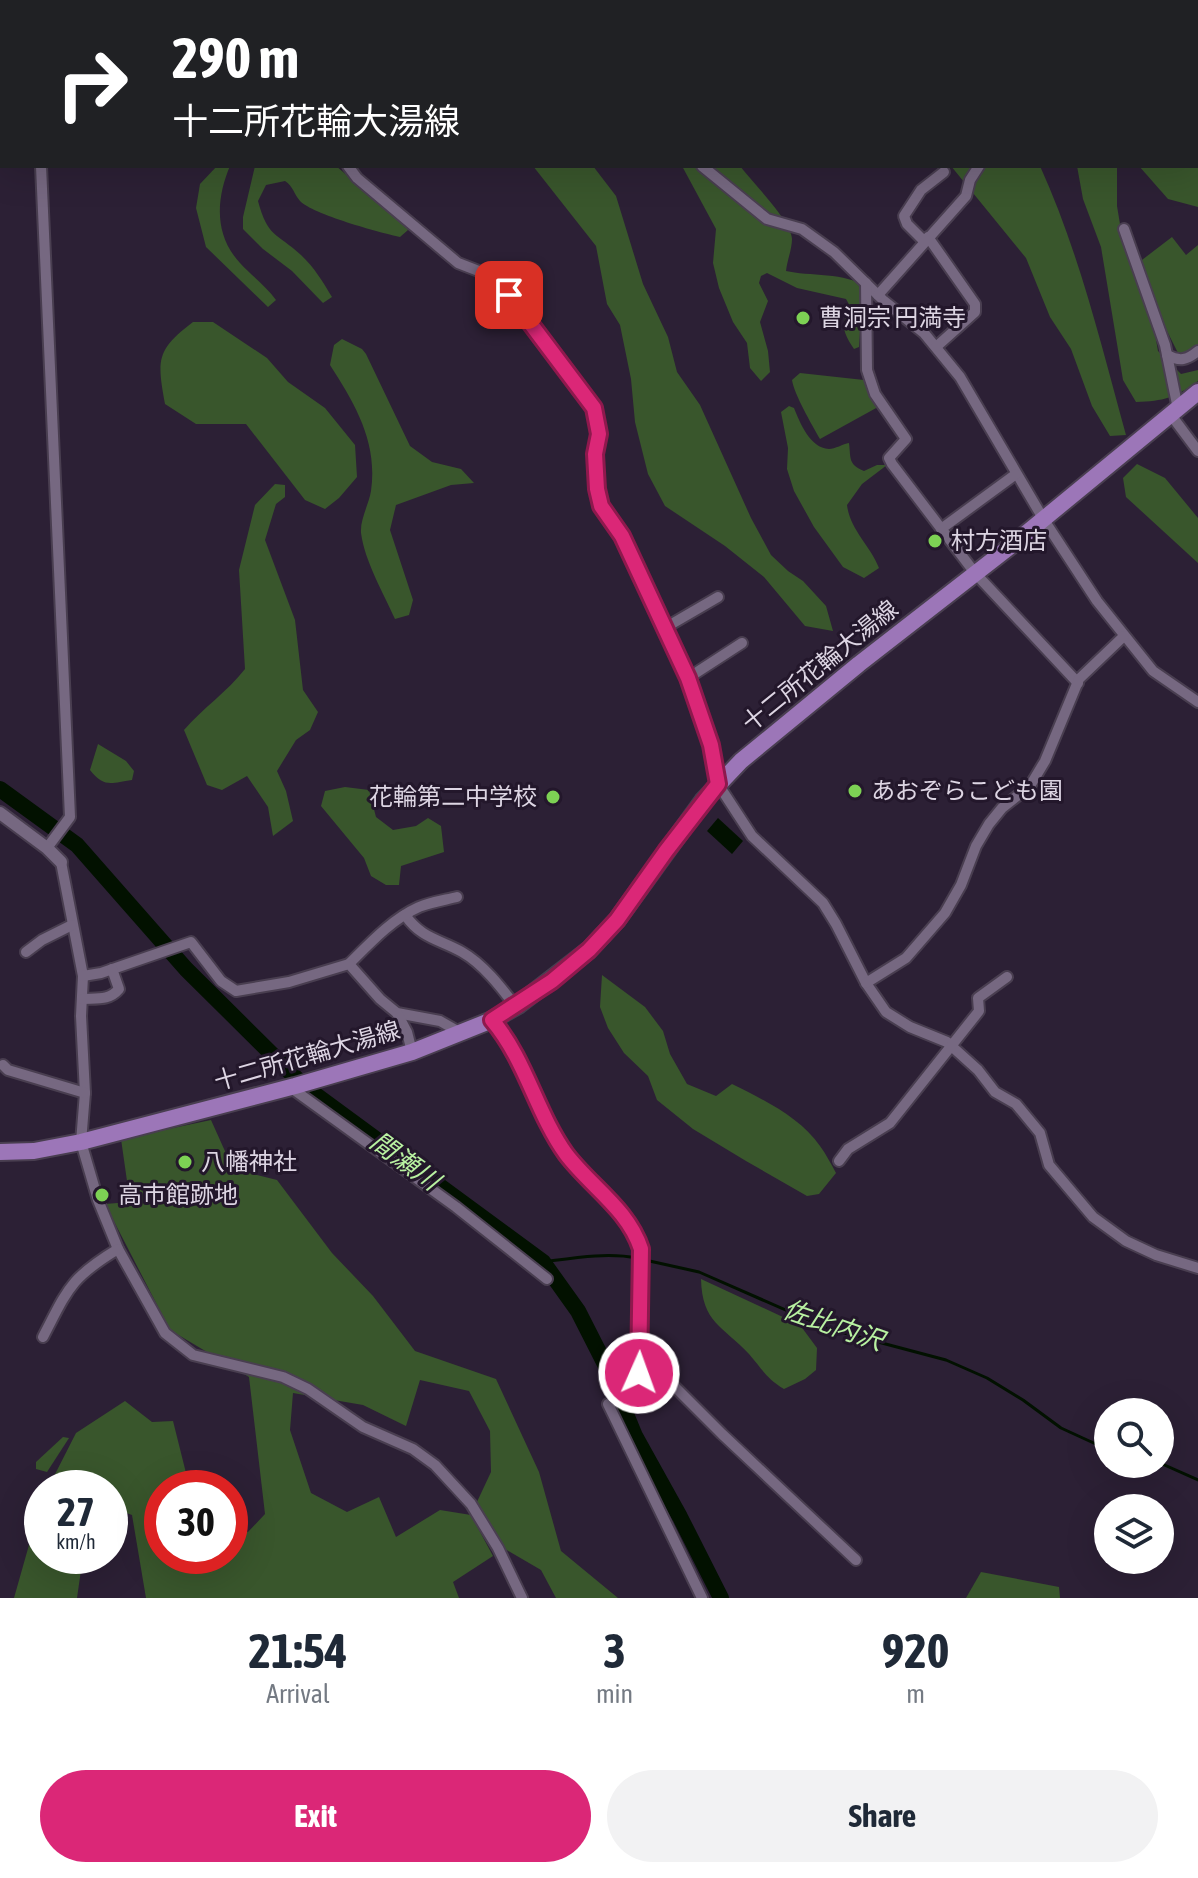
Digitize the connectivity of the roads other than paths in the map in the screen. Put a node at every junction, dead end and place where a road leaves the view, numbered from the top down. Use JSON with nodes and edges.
{"nodes":[{"id":1,"x":41,"y":168,"type":"edge"},
{"id":2,"x":350,"y":168,"type":"edge"},
{"id":3,"x":704,"y":168,"type":"edge"},
{"id":4,"x":978,"y":168,"type":"edge"},
{"id":5,"x":944,"y":172,"type":"dead end"},
{"id":6,"x":1124,"y":229,"type":"dead end"},
{"id":7,"x":926,"y":239,"type":"junction"},
{"id":8,"x":866,"y":283,"type":"junction"},
{"id":9,"x":878,"y":295,"type":"junction"},
{"id":10,"x":936,"y":347,"type":"junction"},
{"id":11,"x":1198,"y":351,"type":"edge"},
{"id":12,"x":1167,"y":355,"type":"junction"},
{"id":13,"x":1198,"y":392,"type":"edge"},
{"id":14,"x":1174,"y":412,"type":"junction"},
{"id":15,"x":1198,"y":451,"type":"edge"},
{"id":16,"x":1016,"y":474,"type":"junction"},
{"id":17,"x":1044,"y":520,"type":"junction"},
{"id":18,"x":941,"y":529,"type":"junction"},
{"id":19,"x":975,"y":573,"type":"junction"},
{"id":20,"x":718,"y":597,"type":"dead end"},
{"id":21,"x":663,"y":629,"type":"junction"},
{"id":22,"x":1124,"y":636,"type":"junction"},
{"id":23,"x":742,"y":643,"type":"dead end"},
{"id":24,"x":688,"y":678,"type":"junction"},
{"id":25,"x":1078,"y":683,"type":"junction"},
{"id":26,"x":1198,"y":702,"type":"edge"},
{"id":27,"x":718,"y":784,"type":"junction"},
{"id":28,"x":0,"y":813,"type":"edge"},
{"id":29,"x":49,"y":845,"type":"junction"},
{"id":30,"x":61,"y":862,"type":"joint"},
{"id":31,"x":457,"y":897,"type":"dead end"},
{"id":32,"x":405,"y":915,"type":"junction"},
{"id":33,"x":72,"y":925,"type":"junction"},
{"id":34,"x":26,"y":952,"type":"dead end"},
{"id":35,"x":349,"y":964,"type":"junction"},
{"id":36,"x":112,"y":969,"type":"junction"},
{"id":37,"x":83,"y":976,"type":"junction"},
{"id":38,"x":1007,"y":977,"type":"dead end"},
{"id":39,"x":866,"y":983,"type":"junction"},
{"id":40,"x":82,"y":999,"type":"junction"},
{"id":41,"x":515,"y":1006,"type":"junction"},
{"id":42,"x":397,"y":1013,"type":"junction"},
{"id":43,"x":492,"y":1020,"type":"junction"},
{"id":44,"x":462,"y":1033,"type":"junction"},
{"id":45,"x":951,"y":1046,"type":"junction"},
{"id":46,"x":412,"y":1052,"type":"junction"},
{"id":47,"x":3,"y":1065,"type":"dead end"},
{"id":48,"x":292,"y":1087,"type":"junction"},
{"id":49,"x":85,"y":1093,"type":"junction"},
{"id":50,"x":81,"y":1142,"type":"junction"},
{"id":51,"x":0,"y":1152,"type":"edge"},
{"id":52,"x":839,"y":1161,"type":"dead end"},
{"id":53,"x":118,"y":1249,"type":"junction"},
{"id":54,"x":1198,"y":1268,"type":"edge"},
{"id":55,"x":547,"y":1279,"type":"dead end"},
{"id":56,"x":43,"y":1337,"type":"dead end"},
{"id":57,"x":642,"y":1354,"type":"junction"},
{"id":58,"x":856,"y":1560,"type":"dead end"},
{"id":59,"x":522,"y":1598,"type":"edge"},
{"id":60,"x":702,"y":1598,"type":"edge"}],
"edges":[{"from":1,"to":29,"type":"street"},
{"from":2,"to":21,"type":"street"},
{"from":3,"to":8,"type":"street"},
{"from":4,"to":7,"type":"street"},
{"from":5,"to":7,"type":"street"},
{"from":6,"to":12,"type":"street"},
{"from":7,"to":9,"type":"street"},
{"from":7,"to":10,"type":"street"},
{"from":8,"to":9,"type":"street"},
{"from":8,"to":18,"type":"street"},
{"from":9,"to":10,"type":"street"},
{"from":10,"to":16,"type":"street"},
{"from":11,"to":12,"type":"street"},
{"from":12,"to":14,"type":"street"},
{"from":13,"to":14,"type":"main road","name":"十二所花輪大湯線"},
{"from":14,"to":15,"type":"street"},
{"from":14,"to":17,"type":"main road","name":"十二所花輪大湯線"},
{"from":16,"to":17,"type":"street"},
{"from":16,"to":18,"type":"street"},
{"from":17,"to":19,"type":"main road","name":"十二所花輪大湯線"},
{"from":17,"to":22,"type":"street"},
{"from":18,"to":19,"type":"street"},
{"from":19,"to":25,"type":"street"},
{"from":19,"to":27,"type":"main road","name":"十二所花輪大湯線"},
{"from":20,"to":21,"type":"street"},
{"from":21,"to":24,"type":"street"},
{"from":22,"to":25,"type":"street"},
{"from":22,"to":26,"type":"street"},
{"from":23,"to":24,"type":"street"},
{"from":24,"to":27,"type":"street"},
{"from":25,"to":39,"type":"street"},
{"from":27,"to":39,"type":"street"},
{"from":27,"to":41,"type":"main road","name":"十二所花輪大湯線"},
{"from":28,"to":29,"type":"street"},
{"from":29,"to":30,"type":"street"},
{"from":30,"to":33,"type":"street"},
{"from":31,"to":32,"type":"street"},
{"from":32,"to":35,"type":"street"},
{"from":32,"to":41,"type":"street"},
{"from":33,"to":34,"type":"street"},
{"from":33,"to":37,"type":"street"},
{"from":35,"to":36,"type":"street"},
{"from":35,"to":42,"type":"street"},
{"from":36,"to":37,"type":"street"},
{"from":36,"to":40,"type":"street"},
{"from":37,"to":40,"type":"street"},
{"from":38,"to":45,"type":"street"},
{"from":39,"to":45,"type":"street"},
{"from":40,"to":49,"type":"street"},
{"from":41,"to":43,"type":"main road","name":"十二所花輪大湯線"},
{"from":42,"to":44,"type":"street"},
{"from":42,"to":46,"type":"street"},
{"from":43,"to":44,"type":"main road","name":"十二所花輪大湯線"},
{"from":43,"to":57,"type":"street"},
{"from":44,"to":46,"type":"main road","name":"十二所花輪大湯線"},
{"from":45,"to":52,"type":"street"},
{"from":45,"to":54,"type":"street"},
{"from":46,"to":48,"type":"main road","name":"十二所花輪大湯線"},
{"from":47,"to":49,"type":"street"},
{"from":48,"to":50,"type":"main road","name":"十二所花輪大湯線"},
{"from":48,"to":55,"type":"street"},
{"from":49,"to":50,"type":"street"},
{"from":50,"to":51,"type":"main road","name":"十二所花輪大湯線"},
{"from":50,"to":53,"type":"street"},
{"from":53,"to":56,"type":"street"},
{"from":53,"to":59,"type":"street"},
{"from":57,"to":58,"type":"street"},
{"from":57,"to":60,"type":"street"}]}
